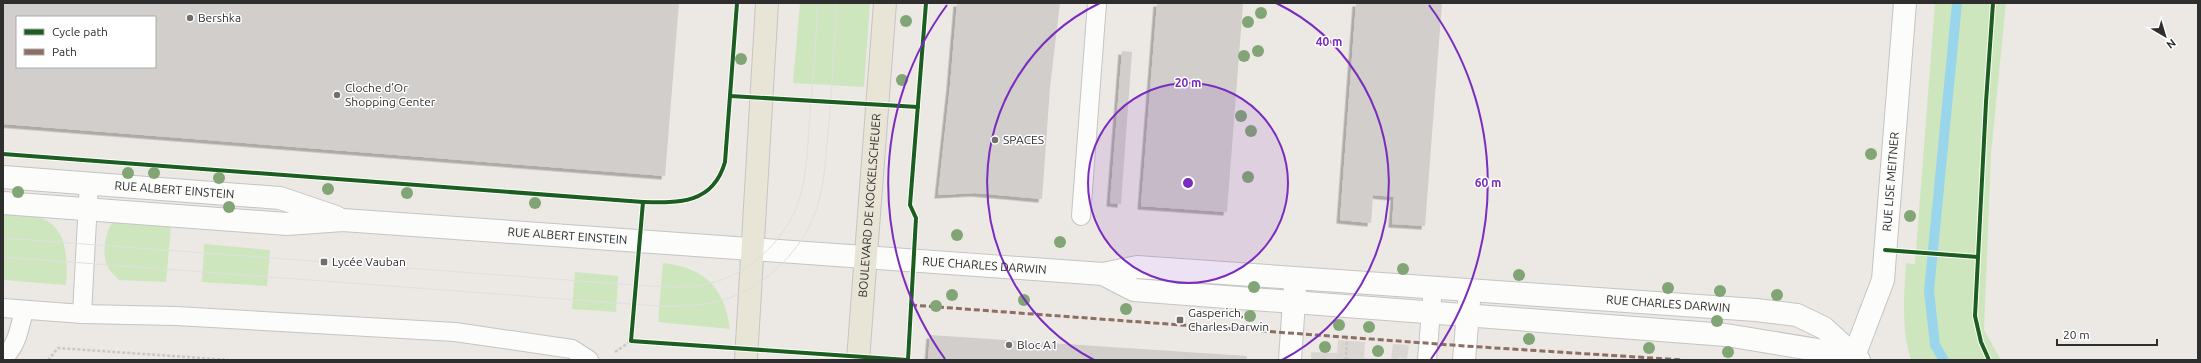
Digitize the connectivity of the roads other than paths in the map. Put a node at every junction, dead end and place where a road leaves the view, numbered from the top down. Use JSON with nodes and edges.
{"nodes":[{"id":1,"x":767,"y":3,"type":"edge"},
{"id":2,"x":885,"y":3,"type":"edge"},
{"id":3,"x":1097,"y":3,"type":"edge"},
{"id":4,"x":1905,"y":3,"type":"edge"},
{"id":5,"x":3,"y":177,"type":"edge"},
{"id":6,"x":89,"y":183,"type":"junction"},
{"id":7,"x":3,"y":203,"type":"edge"},
{"id":8,"x":87,"y":209,"type":"junction"},
{"id":9,"x":1081,"y":216,"type":"dead end"},
{"id":10,"x":343,"y":220,"type":"junction"},
{"id":11,"x":752,"y":249,"type":"junction"},
{"id":12,"x":865,"y":257,"type":"junction"},
{"id":13,"x":1103,"y":274,"type":"junction"},
{"id":14,"x":1296,"y":278,"type":"junction"},
{"id":15,"x":1433,"y":287,"type":"junction"},
{"id":16,"x":1470,"y":290,"type":"junction"},
{"id":17,"x":1294,"y":302,"type":"junction"},
{"id":18,"x":3,"y":308,"type":"edge"},
{"id":19,"x":24,"y":310,"type":"junction"},
{"id":20,"x":1431,"y":313,"type":"junction"},
{"id":21,"x":82,"y":314,"type":"junction"},
{"id":22,"x":1467,"y":316,"type":"junction"},
{"id":23,"x":3,"y":358,"type":"edge"},
{"id":24,"x":1856,"y":358,"type":"edge"},
{"id":25,"x":589,"y":360,"type":"edge"},
{"id":26,"x":746,"y":360,"type":"edge"},
{"id":27,"x":858,"y":360,"type":"edge"},
{"id":28,"x":1290,"y":360,"type":"edge"},
{"id":29,"x":1427,"y":360,"type":"edge"},
{"id":30,"x":1464,"y":360,"type":"edge"}],
"edges":[{"from":1,"to":11,"type":"main road"},
{"from":2,"to":12,"type":"main road","name":"BOULEVARD DE KOCKELSCHEUER"},
{"from":3,"to":9,"type":"lane"},
{"from":4,"to":24,"type":"street","name":"RUE LISE MEITNER"},
{"from":5,"to":6,"type":"street","name":"RUE ALBERT EINSTEIN"},
{"from":6,"to":8,"type":"lane"},
{"from":6,"to":10,"type":"street","name":"RUE ALBERT EINSTEIN"},
{"from":7,"to":8,"type":"street","name":"RUE ALBERT EINSTEIN"},
{"from":8,"to":10,"type":"street","name":"RUE ALBERT EINSTEIN"},
{"from":8,"to":21,"type":"lane"},
{"from":10,"to":11,"type":"street","name":"RUE ALBERT EINSTEIN"},
{"from":11,"to":12,"type":"street","name":"RUE ALBERT EINSTEIN"},
{"from":11,"to":26,"type":"main road"},
{"from":12,"to":13,"type":"street","name":"RUE CHARLES DARWIN"},
{"from":12,"to":27,"type":"main road","name":"BOULEVARD DE KOCKELSCHEUER"},
{"from":13,"to":14,"type":"street","name":"RUE CHARLES DARWIN"},
{"from":13,"to":17,"type":"street","name":"RUE CHARLES DARWIN"},
{"from":14,"to":15,"type":"street","name":"RUE CHARLES DARWIN"},
{"from":14,"to":17,"type":"street"},
{"from":15,"to":16,"type":"street","name":"RUE CHARLES DARWIN"},
{"from":15,"to":20,"type":"lane"},
{"from":16,"to":22,"type":"street"},
{"from":16,"to":24,"type":"street","name":"RUE CHARLES DARWIN"},
{"from":17,"to":20,"type":"street","name":"RUE CHARLES DARWIN"},
{"from":17,"to":28,"type":"street"},
{"from":18,"to":19,"type":"lane"},
{"from":19,"to":21,"type":"lane"},
{"from":19,"to":23,"type":"lane"},
{"from":20,"to":22,"type":"street","name":"RUE CHARLES DARWIN"},
{"from":20,"to":29,"type":"lane"},
{"from":21,"to":25,"type":"lane"},
{"from":22,"to":24,"type":"street","name":"RUE CHARLES DARWIN"},
{"from":22,"to":30,"type":"street"}]}
